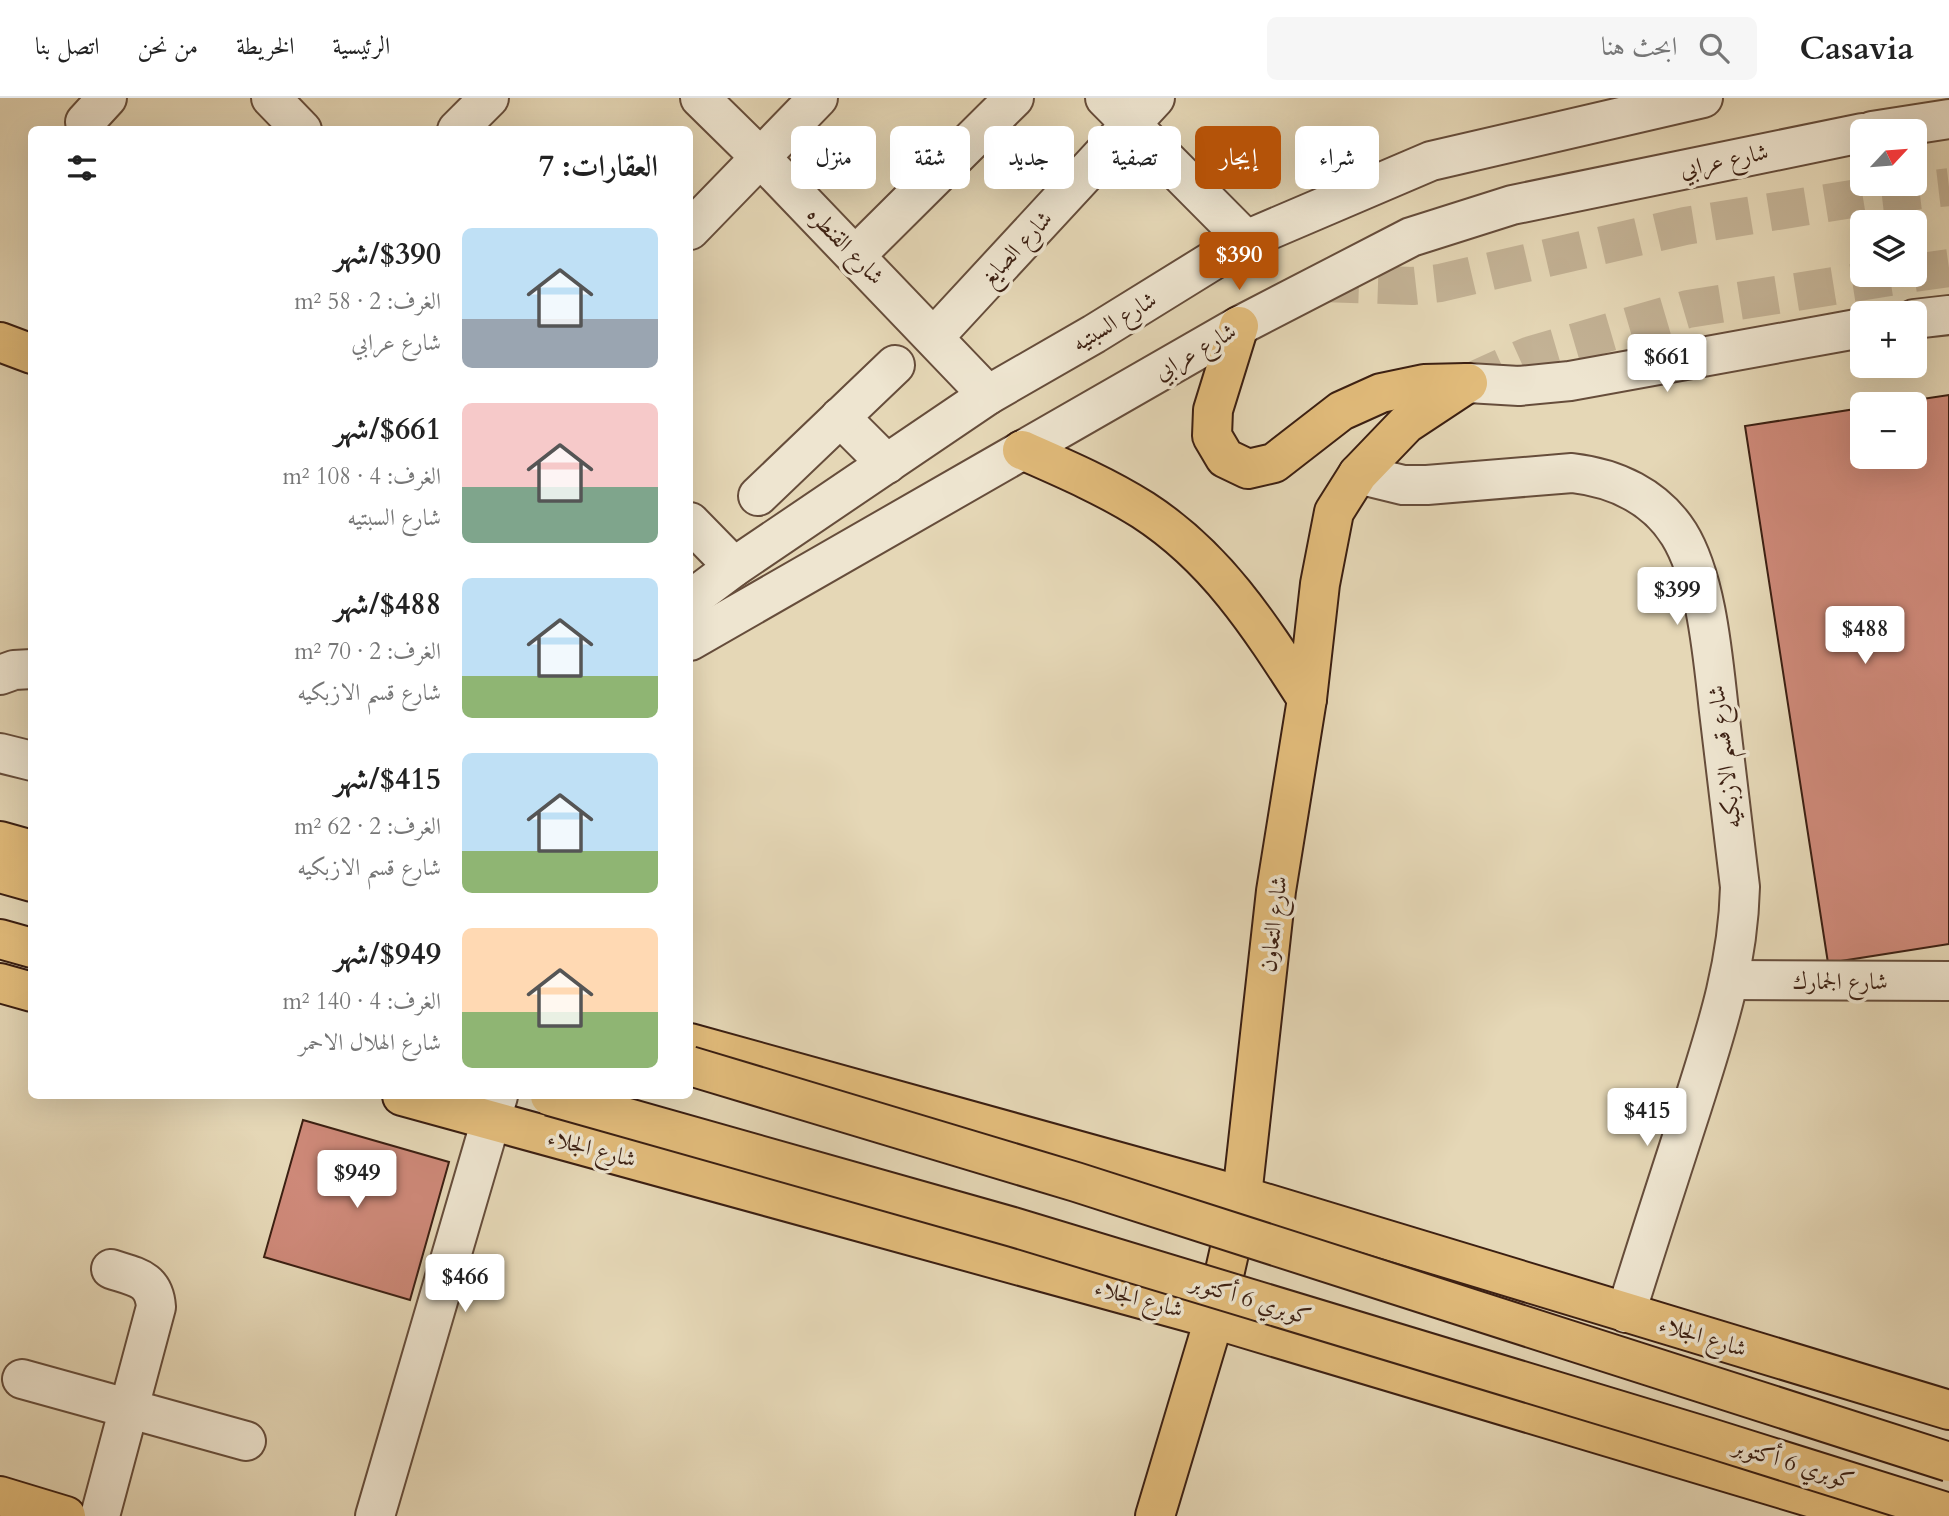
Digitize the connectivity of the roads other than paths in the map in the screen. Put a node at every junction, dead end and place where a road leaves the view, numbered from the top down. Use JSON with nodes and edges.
{"nodes":[{"id":1,"x":271,"y":98,"type":"edge"},
{"id":2,"x":489,"y":98,"type":"edge"},
{"id":3,"x":701,"y":98,"type":"edge"},
{"id":4,"x":818,"y":98,"type":"edge"},
{"id":5,"x":1014,"y":98,"type":"edge"},
{"id":6,"x":1703,"y":98,"type":"edge"},
{"id":7,"x":1130,"y":107,"type":"edge"},
{"id":8,"x":1949,"y":119,"type":"edge"},
{"id":9,"x":1927,"y":122,"type":"edge"},
{"id":10,"x":298,"y":126,"type":"edge"},
{"id":11,"x":461,"y":126,"type":"edge"},
{"id":12,"x":1850,"y":135,"type":"edge"},
{"id":13,"x":760,"y":157,"type":"junction"},
{"id":14,"x":693,"y":227,"type":"edge"},
{"id":15,"x":1246,"y":240,"type":"junction"},
{"id":16,"x":856,"y":256,"type":"junction"},
{"id":17,"x":1949,"y":315,"type":"edge"},
{"id":18,"x":1927,"y":318,"type":"edge"},
{"id":19,"x":1239,"y":326,"type":"junction"},
{"id":20,"x":1850,"y":330,"type":"edge"},
{"id":21,"x":934,"y":337,"type":"junction"},
{"id":22,"x":0,"y":342,"type":"edge"},
{"id":23,"x":28,"y":352,"type":"edge"},
{"id":24,"x":895,"y":365,"type":"dead end"},
{"id":25,"x":1468,"y":383,"type":"junction"},
{"id":26,"x":988,"y":396,"type":"junction"},
{"id":27,"x":840,"y":417,"type":"junction"},
{"id":28,"x":1023,"y":450,"type":"junction"},
{"id":29,"x":887,"y":464,"type":"junction"},
{"id":30,"x":1358,"y":474,"type":"junction"},
{"id":31,"x":758,"y":496,"type":"dead end"},
{"id":32,"x":693,"y":525,"type":"edge"},
{"id":33,"x":734,"y":567,"type":"junction"},
{"id":34,"x":693,"y":598,"type":"edge"},
{"id":35,"x":693,"y":639,"type":"edge"},
{"id":36,"x":28,"y":670,"type":"edge"},
{"id":37,"x":0,"y":675,"type":"edge"},
{"id":38,"x":1307,"y":699,"type":"junction"},
{"id":39,"x":0,"y":753,"type":"edge"},
{"id":40,"x":28,"y":760,"type":"edge"},
{"id":41,"x":0,"y":841,"type":"edge"},
{"id":42,"x":28,"y":849,"type":"edge"},
{"id":43,"x":0,"y":873,"type":"edge"},
{"id":44,"x":28,"y":881,"type":"edge"},
{"id":45,"x":0,"y":939,"type":"edge"},
{"id":46,"x":28,"y":947,"type":"edge"},
{"id":47,"x":1730,"y":980,"type":"junction"},
{"id":48,"x":1949,"y":981,"type":"edge"},
{"id":49,"x":693,"y":1044,"type":"edge"},
{"id":50,"x":693,"y":1067,"type":"edge"},
{"id":51,"x":425,"y":1099,"type":"edge"},
{"id":52,"x":561,"y":1099,"type":"edge"},
{"id":53,"x":494,"y":1108,"type":"edge"},
{"id":54,"x":1242,"y":1196,"type":"junction"},
{"id":55,"x":111,"y":1269,"type":"dead end"},
{"id":56,"x":1626,"y":1313,"type":"junction"},
{"id":57,"x":1214,"y":1319,"type":"junction"},
{"id":58,"x":22,"y":1379,"type":"dead end"},
{"id":59,"x":128,"y":1409,"type":"junction"},
{"id":60,"x":1949,"y":1410,"type":"edge"},
{"id":61,"x":246,"y":1441,"type":"dead end"},
{"id":62,"x":1949,"y":1462,"type":"edge"},
{"id":63,"x":0,"y":1496,"type":"edge"},
{"id":64,"x":1949,"y":1513,"type":"edge"},
{"id":65,"x":66,"y":1516,"type":"edge"},
{"id":66,"x":100,"y":1516,"type":"edge"},
{"id":67,"x":375,"y":1516,"type":"edge"},
{"id":68,"x":1155,"y":1516,"type":"edge"},
{"id":69,"x":1873,"y":1516,"type":"edge"}],
"edges":[{"from":1,"to":10,"type":"street"},
{"from":2,"to":11,"type":"street"},
{"from":3,"to":13,"type":"street","name":"شارع القنطره"},
{"from":4,"to":13,"type":"street"},
{"from":5,"to":16,"type":"street"},
{"from":6,"to":15,"type":"street","name":"شارع السبتيه"},
{"from":7,"to":15,"type":"street"},
{"from":7,"to":21,"type":"street","name":"شارع الصايغ"},
{"from":8,"to":9,"type":"street"},
{"from":12,"to":19,"type":"street","name":"شارع عرابي"},
{"from":13,"to":14,"type":"street"},
{"from":13,"to":16,"type":"street","name":"شارع القنطره"},
{"from":15,"to":26,"type":"street","name":"شارع السبتيه"},
{"from":16,"to":21,"type":"street","name":"شارع القنطره"},
{"from":17,"to":18,"type":"street"},
{"from":19,"to":25,"type":"main road"},
{"from":19,"to":28,"type":"street","name":"شارع عرابي"},
{"from":20,"to":25,"type":"street"},
{"from":21,"to":26,"type":"street","name":"شارع القنطره"},
{"from":22,"to":23,"type":"main road"},
{"from":24,"to":27,"type":"street"},
{"from":25,"to":30,"type":"main road","name":"شارع التعاون"},
{"from":26,"to":29,"type":"street","name":"شارع السبتيه"},
{"from":27,"to":29,"type":"street"},
{"from":27,"to":31,"type":"street"},
{"from":28,"to":35,"type":"street","name":"شارع عرابي"},
{"from":28,"to":38,"type":"main road"},
{"from":29,"to":33,"type":"street","name":"شارع السبتيه"},
{"from":30,"to":38,"type":"main road","name":"شارع التعاون"},
{"from":30,"to":47,"type":"street","name":"شارع قسم الازبكيه"},
{"from":32,"to":33,"type":"street"},
{"from":33,"to":34,"type":"street","name":"شارع السبتيه"},
{"from":36,"to":37,"type":"street"},
{"from":38,"to":54,"type":"main road","name":"شارع التعاون"},
{"from":39,"to":40,"type":"street"},
{"from":41,"to":42,"type":"main road"},
{"from":43,"to":44,"type":"main road"},
{"from":45,"to":46,"type":"main road"},
{"from":47,"to":48,"type":"street","name":"شارع الجمارك"},
{"from":47,"to":56,"type":"street","name":"شارع قسم الازبكيه"},
{"from":49,"to":54,"type":"main road","name":"شارع الجلاء"},
{"from":50,"to":62,"type":"main road","name":"كوبري 6 أكتوبر","bridge":true},
{"from":51,"to":53,"type":"main road","name":"شارع الجلاء"},
{"from":52,"to":64,"type":"main road","name":"كوبري 6 أكتوبر","bridge":true},
{"from":53,"to":57,"type":"main road","name":"شارع الجلاء"},
{"from":53,"to":67,"type":"street"},
{"from":54,"to":56,"type":"main road","name":"شارع الجلاء"},
{"from":54,"to":57,"type":"main road","name":"شارع التعاون"},
{"from":55,"to":59,"type":"street"},
{"from":56,"to":60,"type":"main road","name":"شارع الجلاء"},
{"from":57,"to":68,"type":"main road","name":"شارع التعاون"},
{"from":57,"to":69,"type":"main road","name":"شارع الجلاء"},
{"from":58,"to":59,"type":"street"},
{"from":59,"to":61,"type":"street"},
{"from":59,"to":66,"type":"street"},
{"from":63,"to":65,"type":"main road"}]}
